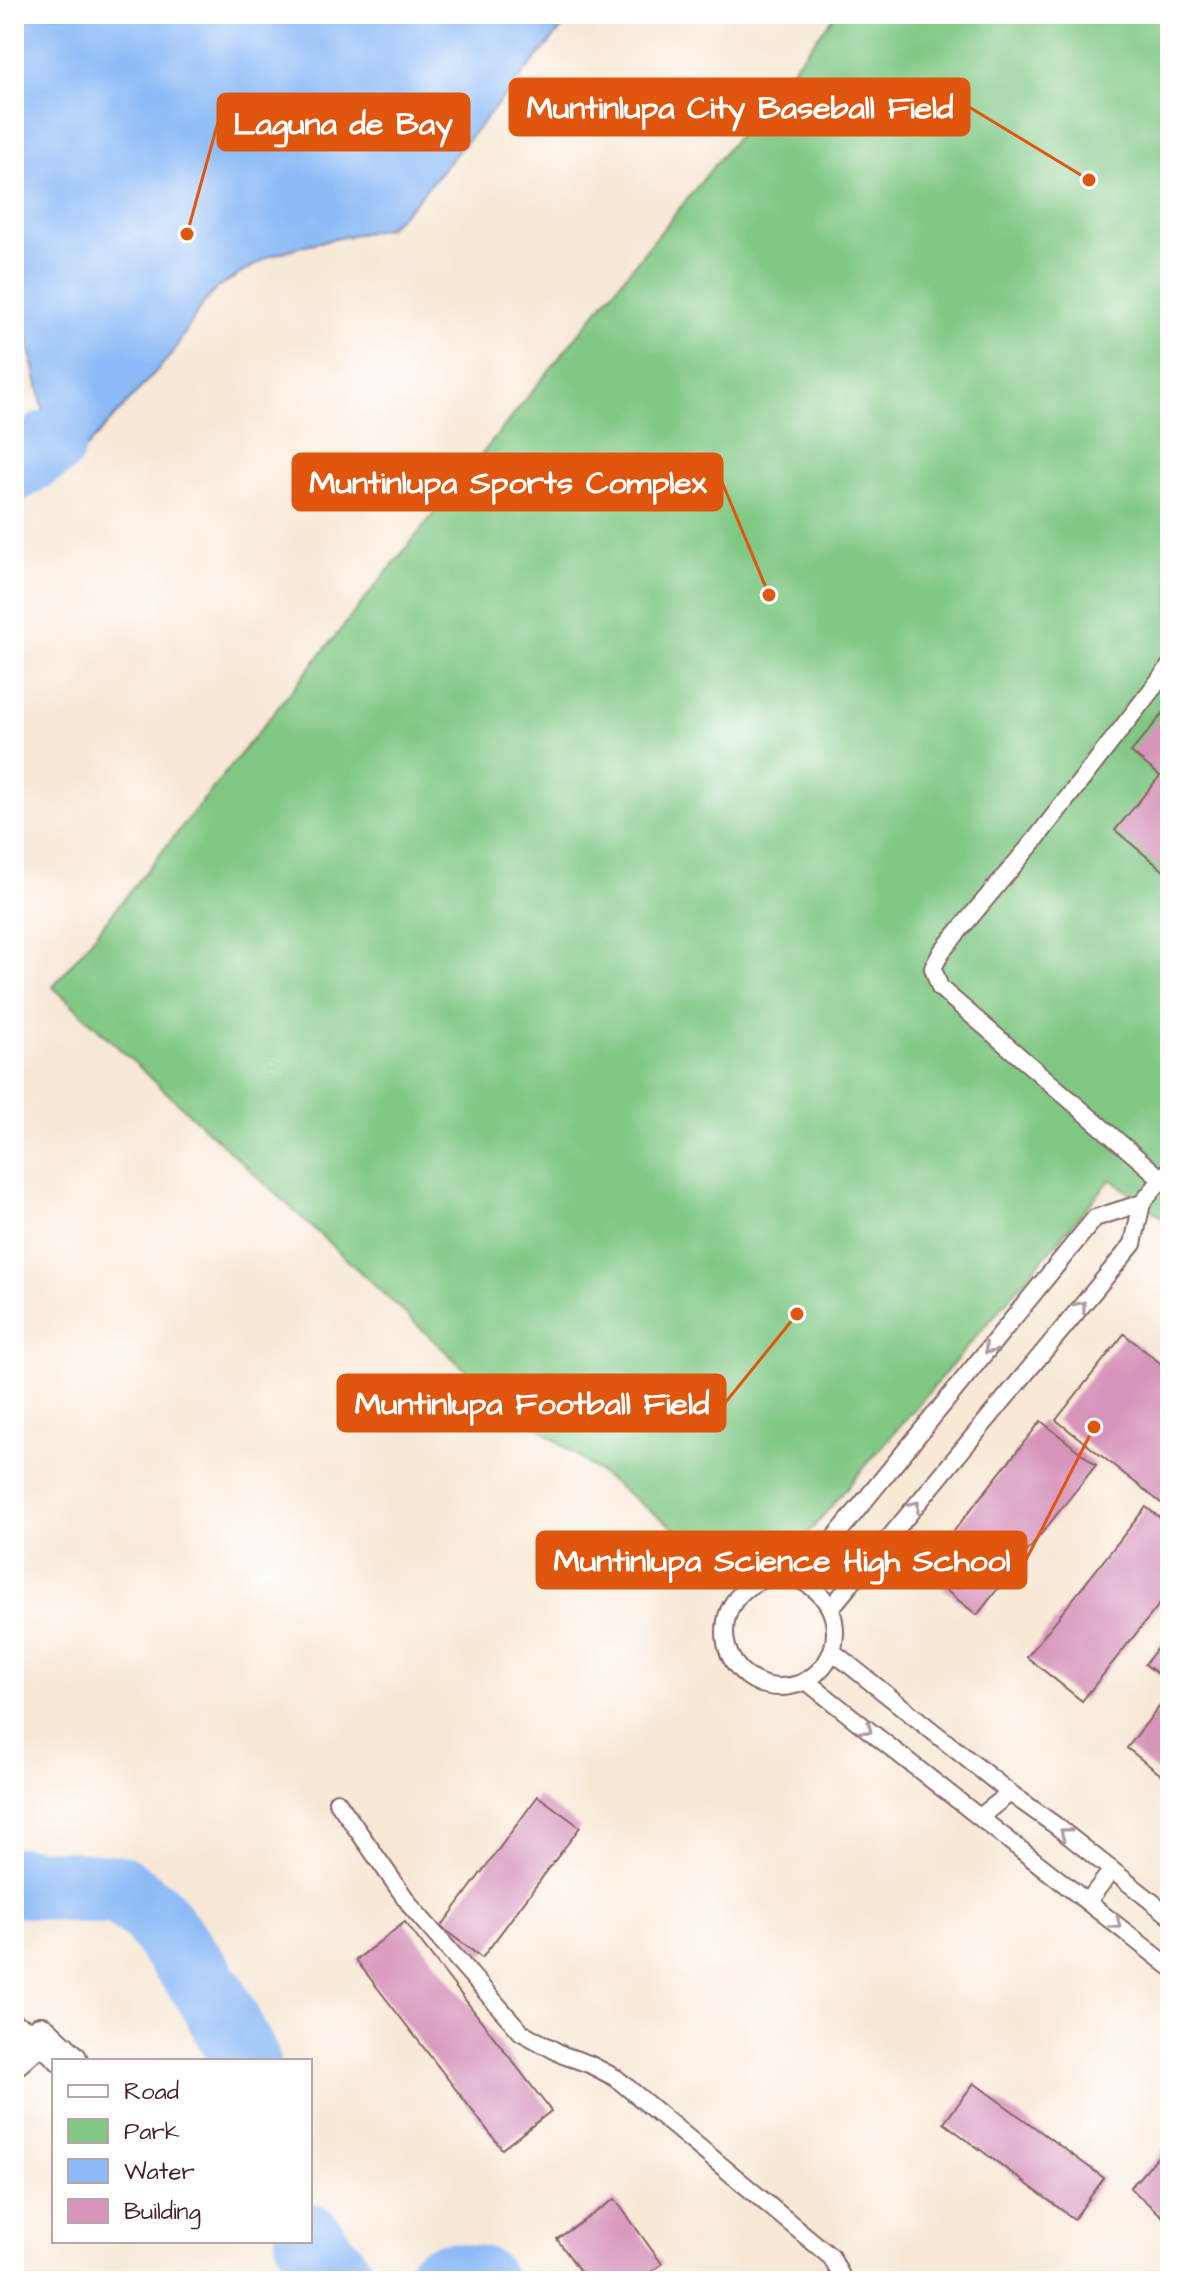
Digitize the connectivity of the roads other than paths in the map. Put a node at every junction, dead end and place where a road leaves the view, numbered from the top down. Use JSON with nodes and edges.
{"nodes":[{"id":1,"x":1170,"y":666,"type":"edge"},
{"id":2,"x":1167,"y":1178,"type":"edge"},
{"id":3,"x":1142,"y":1203,"type":"junction"},
{"id":4,"x":800,"y":1580,"type":"junction"},
{"id":5,"x":830,"y":1609,"type":"junction"},
{"id":6,"x":832,"y":1651,"type":"junction"},
{"id":7,"x":806,"y":1681,"type":"junction"},
{"id":8,"x":1010,"y":1793,"type":"junction"},
{"id":9,"x":337,"y":1801,"type":"dead end"},
{"id":10,"x":981,"y":1816,"type":"junction"},
{"id":11,"x":1112,"y":1870,"type":"junction"},
{"id":12,"x":1088,"y":1901,"type":"junction"},
{"id":13,"x":1170,"y":1916,"type":"edge"},
{"id":14,"x":1170,"y":1967,"type":"edge"},
{"id":15,"x":27,"y":2029,"type":"edge"},
{"id":16,"x":14,"y":2058,"type":"edge"},
{"id":17,"x":67,"y":2059,"type":"edge"},
{"id":18,"x":844,"y":2281,"type":"edge"}],
"edges":[{"from":1,"to":2,"type":"lane"},
{"from":2,"to":3,"type":"lane"},
{"from":3,"to":4,"type":"lane","one_way":true},
{"from":5,"to":3,"type":"lane","one_way":true},
{"from":4,"to":5,"type":"lane"},
{"from":4,"to":7,"type":"lane"},
{"from":5,"to":6,"type":"lane"},
{"from":6,"to":7,"type":"lane"},
{"from":6,"to":8,"type":"lane"},
{"from":7,"to":10,"type":"lane","one_way":true},
{"from":8,"to":10,"type":"lane"},
{"from":11,"to":8,"type":"lane","one_way":true},
{"from":9,"to":18,"type":"lane"},
{"from":10,"to":12,"type":"lane"},
{"from":11,"to":12,"type":"lane"},
{"from":11,"to":13,"type":"lane"},
{"from":12,"to":14,"type":"lane","one_way":true},
{"from":15,"to":16,"type":"street"},
{"from":15,"to":17,"type":"street"}]}
